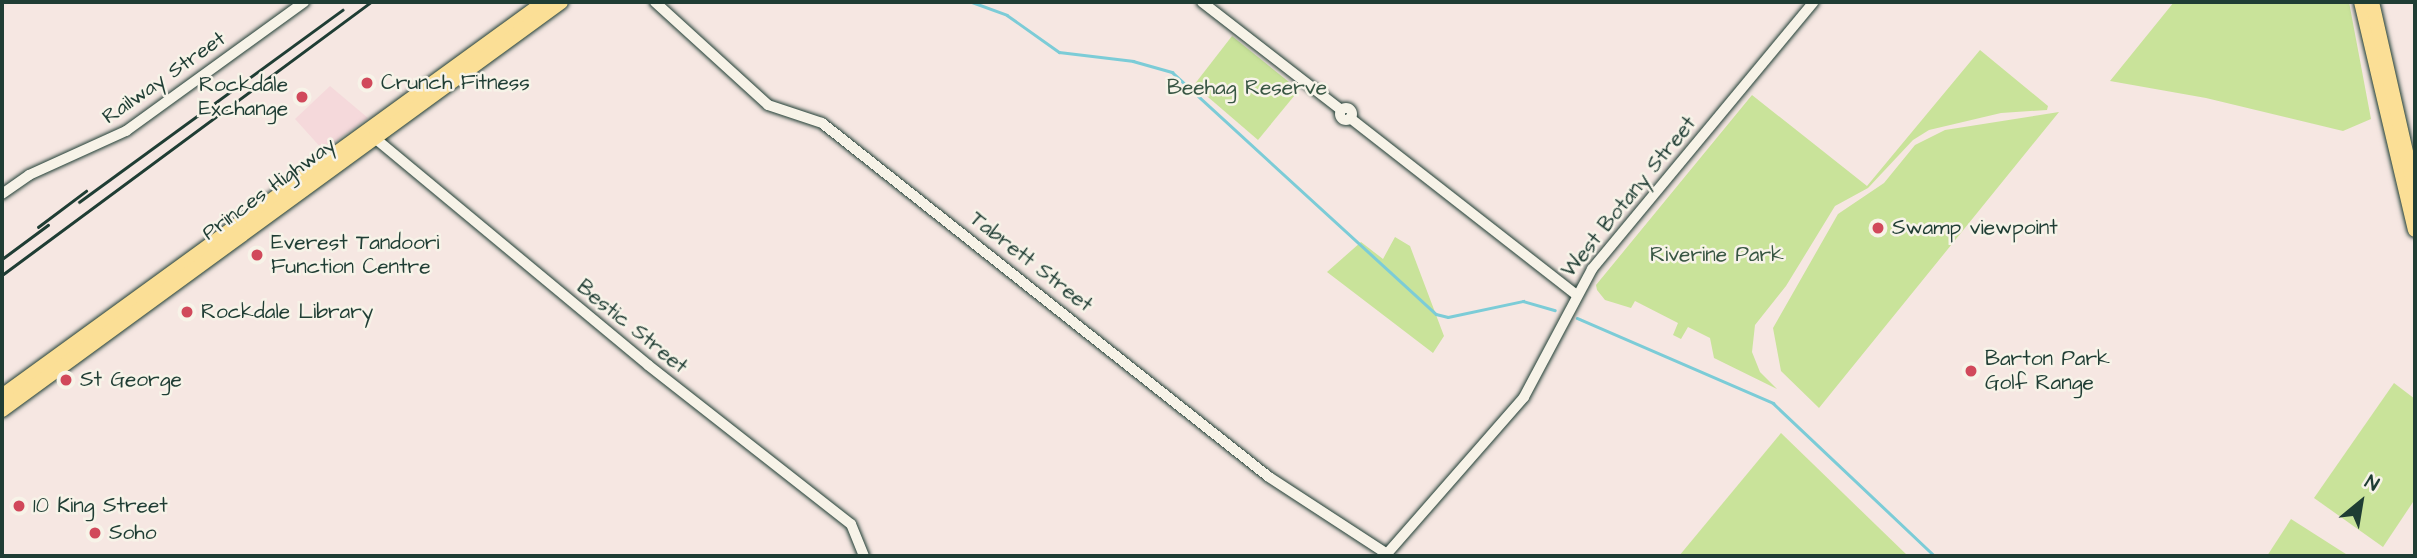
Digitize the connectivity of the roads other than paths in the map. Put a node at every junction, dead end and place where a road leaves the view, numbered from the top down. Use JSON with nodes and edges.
{"nodes":[{"id":1,"x":304,"y":2,"type":"edge"},
{"id":2,"x":544,"y":2,"type":"edge"},
{"id":3,"x":561,"y":2,"type":"edge"},
{"id":4,"x":655,"y":2,"type":"edge"},
{"id":5,"x":1202,"y":2,"type":"edge"},
{"id":6,"x":1814,"y":2,"type":"edge"},
{"id":7,"x":2361,"y":2,"type":"edge"},
{"id":8,"x":2372,"y":2,"type":"edge"},
{"id":9,"x":370,"y":134,"type":"junction"},
{"id":10,"x":2410,"y":185,"type":"edge"},
{"id":11,"x":2,"y":194,"type":"edge"},
{"id":12,"x":2415,"y":230,"type":"edge"},
{"id":13,"x":1576,"y":294,"type":"junction"},
{"id":14,"x":2,"y":396,"type":"edge"},
{"id":15,"x":2,"y":410,"type":"edge"},
{"id":16,"x":1386,"y":555,"type":"edge"},
{"id":17,"x":864,"y":556,"type":"edge"}],
"edges":[{"from":1,"to":11,"type":"street","name":"Railway Street"},
{"from":2,"to":9,"type":"highway","name":"Princes Highway"},
{"from":3,"to":9,"type":"highway","name":"Princes Highway"},
{"from":4,"to":16,"type":"street","name":"Tabrett Street"},
{"from":5,"to":13,"type":"street"},
{"from":6,"to":13,"type":"street","name":"West Botany Street"},
{"from":7,"to":10,"type":"highway"},
{"from":8,"to":10,"type":"highway"},
{"from":9,"to":14,"type":"highway","name":"Princes Highway"},
{"from":9,"to":15,"type":"highway","name":"Princes Highway"},
{"from":9,"to":17,"type":"street","name":"Bestic Street"},
{"from":10,"to":12,"type":"highway"},
{"from":13,"to":16,"type":"street","name":"West Botany Street"}]}
